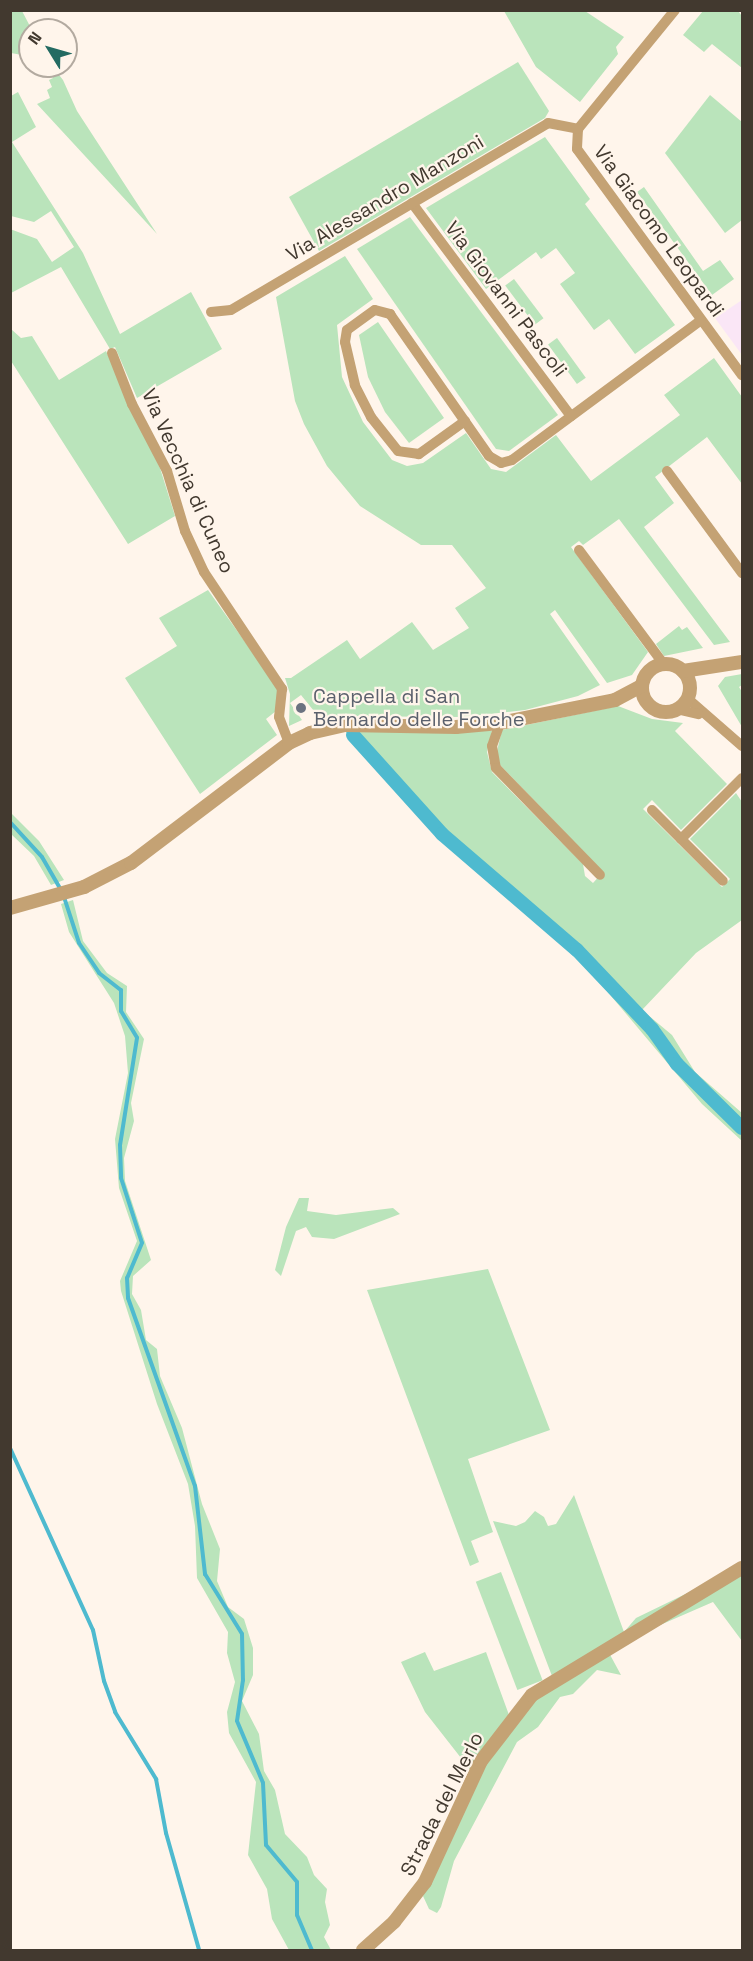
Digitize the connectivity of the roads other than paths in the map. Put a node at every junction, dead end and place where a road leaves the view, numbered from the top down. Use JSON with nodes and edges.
{"nodes":[{"id":1,"x":675,"y":10,"type":"edge"},
{"id":2,"x":577,"y":132,"type":"junction"},
{"id":3,"x":412,"y":203,"type":"junction"},
{"id":4,"x":211,"y":312,"type":"dead end"},
{"id":5,"x":701,"y":320,"type":"junction"},
{"id":6,"x":112,"y":353,"type":"dead end"},
{"id":7,"x":742,"y":375,"type":"edge"},
{"id":8,"x":571,"y":416,"type":"junction"},
{"id":9,"x":465,"y":421,"type":"junction"},
{"id":10,"x":667,"y":471,"type":"dead end"},
{"id":11,"x":579,"y":550,"type":"dead end"},
{"id":12,"x":742,"y":573,"type":"edge"},
{"id":13,"x":742,"y":662,"type":"edge"},
{"id":14,"x":658,"y":665,"type":"junction"},
{"id":15,"x":715,"y":668,"type":"junction"},
{"id":16,"x":683,"y":671,"type":"junction"},
{"id":17,"x":641,"y":686,"type":"junction"},
{"id":18,"x":688,"y":691,"type":"junction"},
{"id":19,"x":621,"y":698,"type":"junction"},
{"id":20,"x":645,"y":702,"type":"junction"},
{"id":21,"x":676,"y":710,"type":"junction"},
{"id":22,"x":704,"y":716,"type":"junction"},
{"id":23,"x":500,"y":723,"type":"junction"},
{"id":24,"x":289,"y":743,"type":"junction"},
{"id":25,"x":742,"y":746,"type":"edge"},
{"id":26,"x":742,"y":778,"type":"edge"},
{"id":27,"x":652,"y":810,"type":"dead end"},
{"id":28,"x":681,"y":839,"type":"junction"},
{"id":29,"x":600,"y":875,"type":"dead end"},
{"id":30,"x":723,"y":881,"type":"dead end"},
{"id":31,"x":10,"y":908,"type":"edge"},
{"id":32,"x":742,"y":1568,"type":"edge"},
{"id":33,"x":363,"y":1950,"type":"edge"}],
"edges":[{"from":1,"to":2,"type":"street"},
{"from":2,"to":3,"type":"street","name":"Via Alessandro Manzoni"},
{"from":2,"to":5,"type":"street","name":"Via Giacomo Leopardi"},
{"from":3,"to":4,"type":"street","name":"Via Alessandro Manzoni"},
{"from":3,"to":8,"type":"street","name":"Via Giovanni Pascoli"},
{"from":5,"to":7,"type":"street","name":"Via Giacomo Leopardi"},
{"from":5,"to":8,"type":"street"},
{"from":6,"to":24,"type":"street","name":"Via Vecchia di Cuneo"},
{"from":8,"to":9,"type":"street"},
{"from":9,"to":9,"type":"street"},
{"from":10,"to":12,"type":"street"},
{"from":11,"to":14,"type":"street"},
{"from":13,"to":15,"type":"street"},
{"from":14,"to":16,"type":"street"},
{"from":14,"to":17,"type":"street"},
{"from":15,"to":16,"type":"street"},
{"from":15,"to":18,"type":"street"},
{"from":16,"to":18,"type":"street"},
{"from":17,"to":19,"type":"street"},
{"from":17,"to":20,"type":"street"},
{"from":18,"to":21,"type":"street"},
{"from":18,"to":22,"type":"street"},
{"from":19,"to":20,"type":"street"},
{"from":19,"to":23,"type":"street"},
{"from":20,"to":21,"type":"street"},
{"from":21,"to":22,"type":"street"},
{"from":22,"to":25,"type":"street"},
{"from":23,"to":24,"type":"street"},
{"from":23,"to":29,"type":"street"},
{"from":24,"to":31,"type":"street"},
{"from":26,"to":28,"type":"street"},
{"from":27,"to":28,"type":"street"},
{"from":28,"to":30,"type":"street"},
{"from":32,"to":33,"type":"street","name":"Strada del Merlo"}]}
